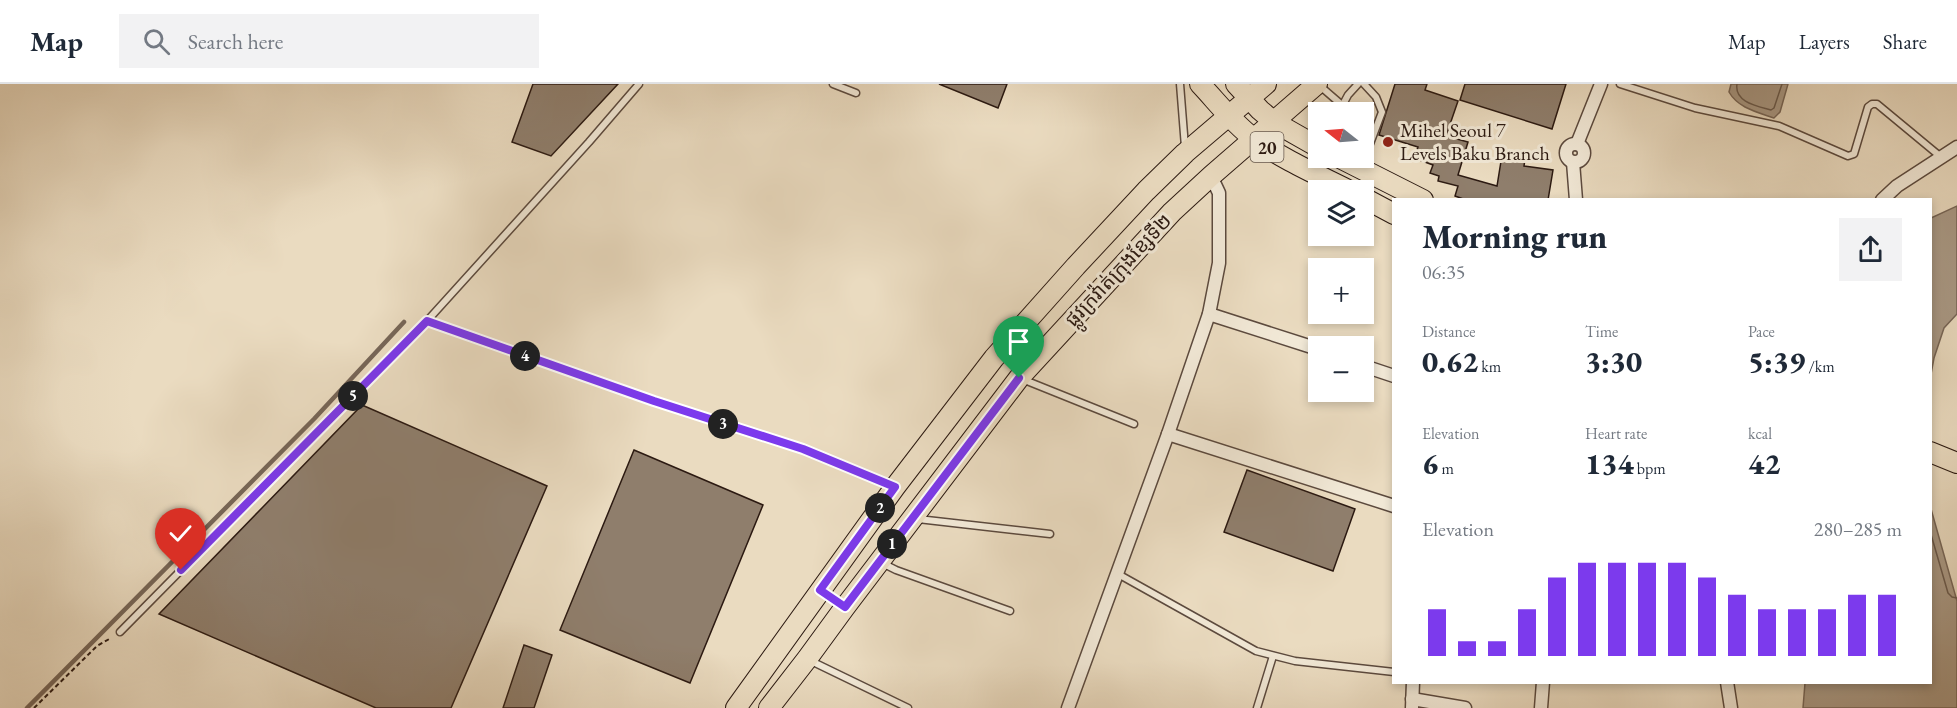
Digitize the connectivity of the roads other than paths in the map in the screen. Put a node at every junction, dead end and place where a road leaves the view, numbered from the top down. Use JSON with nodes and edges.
{"nodes":[{"id":1,"x":639,"y":84,"type":"edge"},
{"id":2,"x":833,"y":84,"type":"edge"},
{"id":3,"x":1180,"y":84,"type":"edge"},
{"id":4,"x":1200,"y":84,"type":"edge"},
{"id":5,"x":1266,"y":84,"type":"edge"},
{"id":6,"x":1318,"y":84,"type":"edge"},
{"id":7,"x":1358,"y":84,"type":"edge"},
{"id":8,"x":1364,"y":84,"type":"edge"},
{"id":9,"x":1601,"y":84,"type":"edge"},
{"id":10,"x":1620,"y":84,"type":"edge"},
{"id":11,"x":1243,"y":91,"type":"edge"},
{"id":12,"x":856,"y":93,"type":"dead end"},
{"id":13,"x":1339,"y":102,"type":"edge"},
{"id":14,"x":1344,"y":102,"type":"edge"},
{"id":15,"x":1228,"y":115,"type":"junction"},
{"id":16,"x":1274,"y":122,"type":"junction"},
{"id":17,"x":1374,"y":133,"type":"edge"},
{"id":18,"x":1254,"y":138,"type":"junction"},
{"id":19,"x":1308,"y":141,"type":"edge"},
{"id":20,"x":1957,"y":147,"type":"edge"},
{"id":21,"x":1185,"y":153,"type":"junction"},
{"id":22,"x":1941,"y":158,"type":"junction"},
{"id":23,"x":1361,"y":168,"type":"edge"},
{"id":24,"x":1211,"y":176,"type":"junction"},
{"id":25,"x":1328,"y":180,"type":"edge"},
{"id":26,"x":1419,"y":198,"type":"edge"},
{"id":27,"x":1576,"y":198,"type":"edge"},
{"id":28,"x":1884,"y":198,"type":"edge"},
{"id":29,"x":1374,"y":203,"type":"edge"},
{"id":30,"x":1392,"y":213,"type":"edge"},
{"id":31,"x":1209,"y":314,"type":"junction"},
{"id":32,"x":427,"y":321,"type":"junction"},
{"id":33,"x":1308,"y":346,"type":"edge"},
{"id":34,"x":1374,"y":369,"type":"edge"},
{"id":35,"x":1392,"y":375,"type":"edge"},
{"id":36,"x":1019,"y":378,"type":"junction"},
{"id":37,"x":1134,"y":424,"type":"dead end"},
{"id":38,"x":1168,"y":434,"type":"junction"},
{"id":39,"x":1932,"y":453,"type":"edge"},
{"id":40,"x":1957,"y":463,"type":"edge"},
{"id":41,"x":895,"y":487,"type":"junction"},
{"id":42,"x":1392,"y":505,"type":"edge"},
{"id":43,"x":911,"y":518,"type":"junction"},
{"id":44,"x":1050,"y":534,"type":"dead end"},
{"id":45,"x":879,"y":562,"type":"junction"},
{"id":46,"x":1118,"y":574,"type":"junction"},
{"id":47,"x":820,"y":590,"type":"junction"},
{"id":48,"x":845,"y":607,"type":"junction"},
{"id":49,"x":1010,"y":611,"type":"dead end"},
{"id":50,"x":120,"y":632,"type":"road end"},
{"id":51,"x":1273,"y":656,"type":"junction"},
{"id":52,"x":807,"y":659,"type":"junction"},
{"id":53,"x":1392,"y":672,"type":"edge"},
{"id":54,"x":1413,"y":684,"type":"edge"},
{"id":55,"x":1543,"y":684,"type":"edge"},
{"id":56,"x":1727,"y":684,"type":"edge"},
{"id":57,"x":1412,"y":703,"type":"edge"},
{"id":58,"x":736,"y":708,"type":"edge"},
{"id":59,"x":770,"y":708,"type":"edge"},
{"id":60,"x":908,"y":708,"type":"edge"},
{"id":61,"x":1068,"y":708,"type":"edge"},
{"id":62,"x":1257,"y":708,"type":"edge"},
{"id":63,"x":1465,"y":708,"type":"edge"},
{"id":64,"x":1542,"y":708,"type":"edge"},
{"id":65,"x":1731,"y":708,"type":"edge"}],
"edges":[{"from":1,"to":32,"type":"lane"},
{"from":2,"to":12,"type":"lane"},
{"from":3,"to":21,"type":"lane"},
{"from":4,"to":15,"type":"main road","number":"20"},
{"from":5,"to":11,"type":"main road","name":"ផ្លូវក្រវ៉ាត់ក្រុងខ្សែទី២"},
{"from":6,"to":13,"type":"lane"},
{"from":6,"to":16,"type":"main road","name":"ផ្លូវក្រវ៉ាត់ក្រុងខ្សែទី២"},
{"from":7,"to":14,"type":"lane"},
{"from":8,"to":17,"type":"lane"},
{"from":9,"to":27,"type":"street"},
{"from":10,"to":22,"type":"lane"},
{"from":11,"to":15,"type":"main road","name":"ផ្លូវក្រវ៉ាត់ក្រុងខ្សែទី២"},
{"from":11,"to":16,"type":"main road","number":"20"},
{"from":15,"to":18,"type":"main road","number":"20"},
{"from":15,"to":21,"type":"main road","name":"ផ្លូវក្រវ៉ាត់ក្រុងខ្សែទី២"},
{"from":16,"to":18,"type":"main road","name":"ផ្លូវក្រវ៉ាត់ក្រុងខ្សែទី២"},
{"from":16,"to":19,"type":"main road","number":"20"},
{"from":18,"to":24,"type":"main road","name":"ផ្លូវក្រវ៉ាត់ក្រុងខ្សែទី២"},
{"from":18,"to":25,"type":"main road","number":"20"},
{"from":20,"to":22,"type":"street"},
{"from":21,"to":41,"type":"main road","name":"ផ្លូវក្រវ៉ាត់ក្រុងខ្សែទី២"},
{"from":22,"to":28,"type":"street"},
{"from":23,"to":26,"type":"main road"},
{"from":24,"to":31,"type":"street"},
{"from":24,"to":36,"type":"main road","name":"ផ្លូវក្រវ៉ាត់ក្រុងខ្សែទី២"},
{"from":29,"to":30,"type":"main road"},
{"from":31,"to":33,"type":"street"},
{"from":31,"to":38,"type":"street"},
{"from":32,"to":41,"type":"lane"},
{"from":32,"to":50,"type":"lane"},
{"from":34,"to":35,"type":"street"},
{"from":36,"to":37,"type":"lane"},
{"from":36,"to":43,"type":"main road","name":"ផ្លូវក្រវ៉ាត់ក្រុងខ្សែទី២"},
{"from":38,"to":42,"type":"street"},
{"from":38,"to":46,"type":"street"},
{"from":39,"to":40,"type":"main road"},
{"from":41,"to":47,"type":"main road","name":"ផ្លូវក្រវ៉ាត់ក្រុងខ្សែទី២"},
{"from":43,"to":44,"type":"lane"},
{"from":43,"to":45,"type":"main road","name":"ផ្លូវក្រវ៉ាត់ក្រុងខ្សែទី២"},
{"from":45,"to":48,"type":"main road","name":"ផ្លូវក្រវ៉ាត់ក្រុងខ្សែទី២"},
{"from":45,"to":49,"type":"lane"},
{"from":46,"to":51,"type":"lane"},
{"from":46,"to":61,"type":"street"},
{"from":47,"to":48,"type":"main road"},
{"from":47,"to":58,"type":"main road","name":"ផ្លូវក្រវ៉ាត់ក្រុងខ្សែទី២"},
{"from":48,"to":52,"type":"main road","name":"ផ្លូវក្រវ៉ាត់ក្រុងខ្សែទី២"},
{"from":51,"to":53,"type":"lane"},
{"from":51,"to":62,"type":"lane"},
{"from":52,"to":59,"type":"main road","name":"ផ្លូវក្រវ៉ាត់ក្រុងខ្សែទី២"},
{"from":52,"to":60,"type":"lane"},
{"from":54,"to":57,"type":"street"},
{"from":55,"to":64,"type":"street"},
{"from":56,"to":65,"type":"street"},
{"from":57,"to":63,"type":"street"}]}
